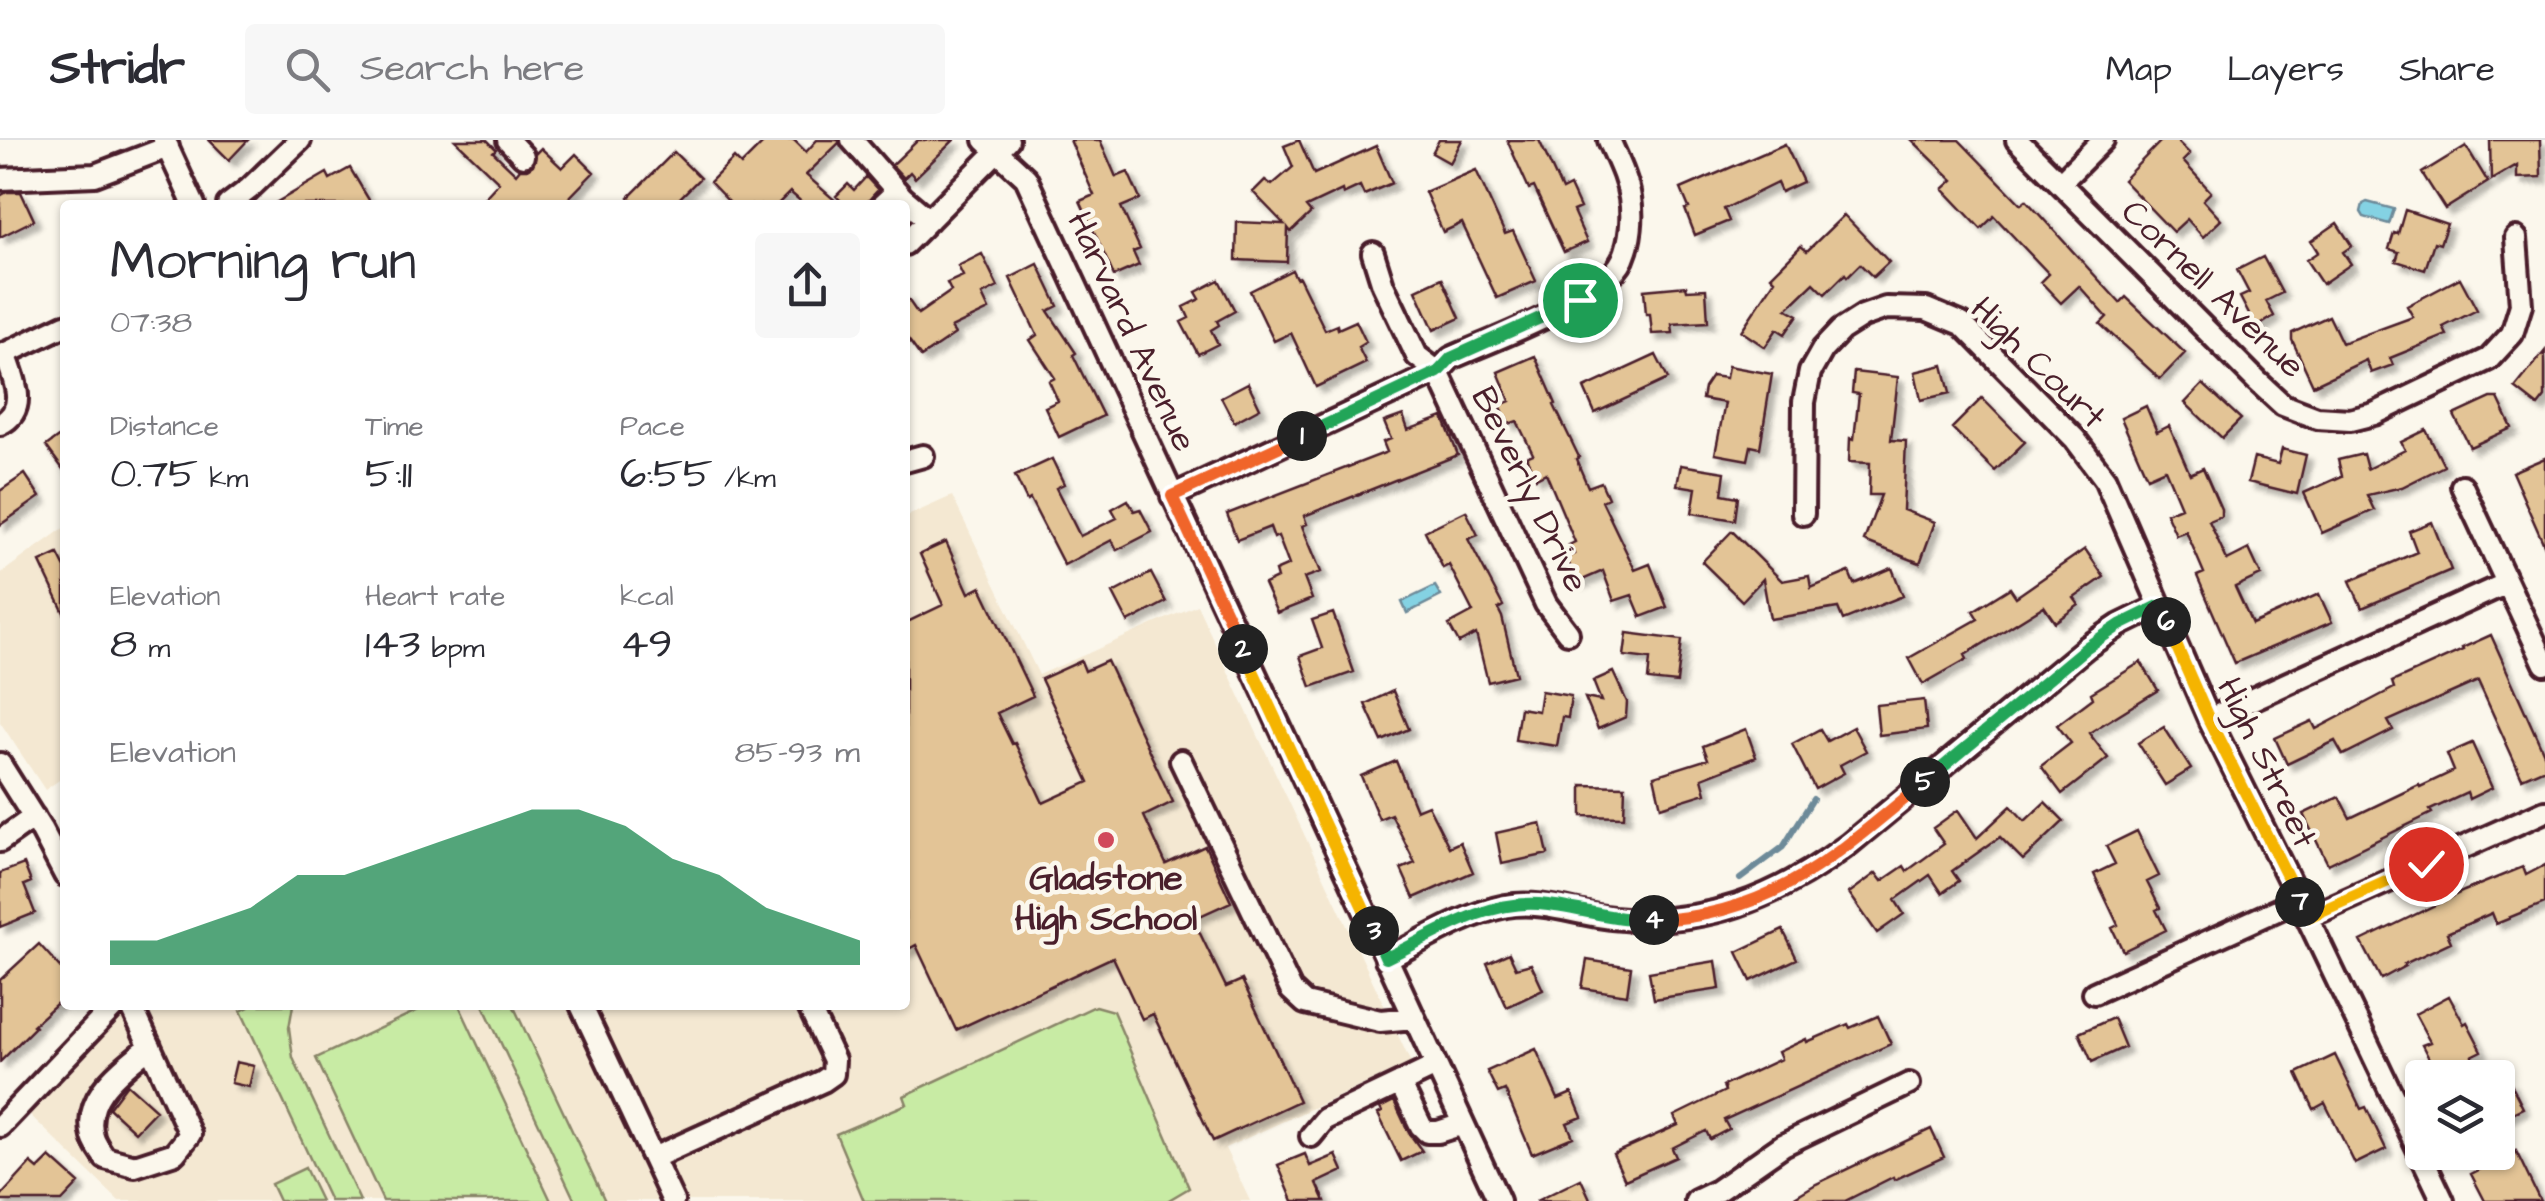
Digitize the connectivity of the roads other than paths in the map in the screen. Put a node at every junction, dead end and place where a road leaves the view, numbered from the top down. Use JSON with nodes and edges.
{"nodes":[{"id":1,"x":300,"y":140,"type":"edge"},
{"id":2,"x":508,"y":140,"type":"edge"},
{"id":3,"x":852,"y":140,"type":"edge"},
{"id":4,"x":1608,"y":140,"type":"edge"},
{"id":5,"x":2018,"y":140,"type":"edge"},
{"id":6,"x":2103,"y":140,"type":"edge"},
{"id":7,"x":166,"y":144,"type":"edge"},
{"id":8,"x":997,"y":144,"type":"edge"},
{"id":9,"x":524,"y":156,"type":"dead end"},
{"id":10,"x":0,"y":179,"type":"edge"},
{"id":11,"x":2060,"y":183,"type":"junction"},
{"id":12,"x":890,"y":198,"type":"edge"},
{"id":13,"x":192,"y":200,"type":"edge"},
{"id":14,"x":235,"y":200,"type":"edge"},
{"id":15,"x":910,"y":209,"type":"edge"},
{"id":16,"x":929,"y":220,"type":"junction"},
{"id":17,"x":2516,"y":238,"type":"dead end"},
{"id":18,"x":910,"y":239,"type":"edge"},
{"id":19,"x":1373,"y":252,"type":"dead end"},
{"id":20,"x":60,"y":326,"type":"edge"},
{"id":21,"x":2,"y":355,"type":"edge"},
{"id":22,"x":1438,"y":372,"type":"junction"},
{"id":23,"x":0,"y":424,"type":"edge"},
{"id":24,"x":2091,"y":458,"type":"joint"},
{"id":25,"x":2462,"y":486,"type":"dead end"},
{"id":26,"x":1172,"y":496,"type":"junction"},
{"id":27,"x":1804,"y":514,"type":"dead end"},
{"id":28,"x":2507,"y":582,"type":"junction"},
{"id":29,"x":2159,"y":606,"type":"junction"},
{"id":30,"x":1568,"y":633,"type":"dead end"},
{"id":31,"x":2545,"y":664,"type":"edge"},
{"id":32,"x":2209,"y":720,"type":"junction"},
{"id":33,"x":1181,"y":760,"type":"dead end"},
{"id":34,"x":0,"y":764,"type":"edge"},
{"id":35,"x":2545,"y":811,"type":"edge"},
{"id":36,"x":34,"y":816,"type":"junction"},
{"id":37,"x":0,"y":840,"type":"edge"},
{"id":38,"x":60,"y":865,"type":"edge"},
{"id":39,"x":2304,"y":908,"type":"junction"},
{"id":40,"x":1386,"y":958,"type":"junction"},
{"id":41,"x":2094,"y":993,"type":"dead end"},
{"id":42,"x":110,"y":1010,"type":"edge"},
{"id":43,"x":133,"y":1010,"type":"edge"},
{"id":44,"x":583,"y":1010,"type":"edge"},
{"id":45,"x":817,"y":1010,"type":"edge"},
{"id":46,"x":1414,"y":1018,"type":"junction"},
{"id":47,"x":150,"y":1046,"type":"junction"},
{"id":48,"x":1436,"y":1066,"type":"junction"},
{"id":49,"x":1400,"y":1083,"type":"junction"},
{"id":50,"x":1909,"y":1084,"type":"dead end"},
{"id":51,"x":1463,"y":1124,"type":"junction"},
{"id":52,"x":0,"y":1126,"type":"edge"},
{"id":53,"x":1311,"y":1136,"type":"dead end"},
{"id":54,"x":653,"y":1158,"type":"junction"},
{"id":55,"x":673,"y":1201,"type":"edge"},
{"id":56,"x":1499,"y":1201,"type":"edge"},
{"id":57,"x":1696,"y":1201,"type":"edge"},
{"id":58,"x":2443,"y":1201,"type":"edge"}],
"edges":[{"from":1,"to":14,"type":"street"},
{"from":2,"to":9,"type":"street"},
{"from":3,"to":12,"type":"street"},
{"from":4,"to":22,"type":"street"},
{"from":5,"to":11,"type":"street","name":"Cornell Avenue"},
{"from":6,"to":11,"type":"street"},
{"from":7,"to":10,"type":"street"},
{"from":7,"to":13,"type":"street"},
{"from":8,"to":16,"type":"street"},
{"from":8,"to":26,"type":"street","name":"Harvard Avenue"},
{"from":11,"to":17,"type":"street","name":"Cornell Avenue"},
{"from":15,"to":16,"type":"street"},
{"from":16,"to":18,"type":"street"},
{"from":19,"to":22,"type":"street","name":"Beverly Drive"},
{"from":20,"to":21,"type":"street"},
{"from":21,"to":23,"type":"street"},
{"from":22,"to":26,"type":"street"},
{"from":22,"to":30,"type":"street","name":"Beverly Drive"},
{"from":24,"to":27,"type":"street","name":"High Court"},
{"from":24,"to":29,"type":"street","name":"High Street"},
{"from":25,"to":28,"type":"street"},
{"from":26,"to":40,"type":"street","name":"Harvard Avenue"},
{"from":28,"to":31,"type":"street"},
{"from":28,"to":32,"type":"street"},
{"from":29,"to":32,"type":"street","name":"High Street"},
{"from":29,"to":40,"type":"street"},
{"from":32,"to":39,"type":"street","name":"High Street"},
{"from":33,"to":46,"type":"street"},
{"from":34,"to":36,"type":"street"},
{"from":35,"to":39,"type":"street"},
{"from":36,"to":37,"type":"street"},
{"from":36,"to":38,"type":"street"},
{"from":39,"to":41,"type":"street"},
{"from":39,"to":58,"type":"street","name":"High Street"},
{"from":40,"to":46,"type":"street","name":"Harvard Avenue"},
{"from":42,"to":52,"type":"street"},
{"from":43,"to":47,"type":"street"},
{"from":44,"to":54,"type":"street"},
{"from":45,"to":54,"type":"street"},
{"from":46,"to":48,"type":"street","name":"Harvard Avenue"},
{"from":47,"to":47,"type":"street"},
{"from":48,"to":49,"type":"street"},
{"from":48,"to":51,"type":"street","name":"Harvard Avenue"},
{"from":49,"to":51,"type":"street"},
{"from":49,"to":53,"type":"street"},
{"from":50,"to":57,"type":"street"},
{"from":51,"to":56,"type":"street","name":"Harvard Avenue"},
{"from":54,"to":55,"type":"street"}]}
